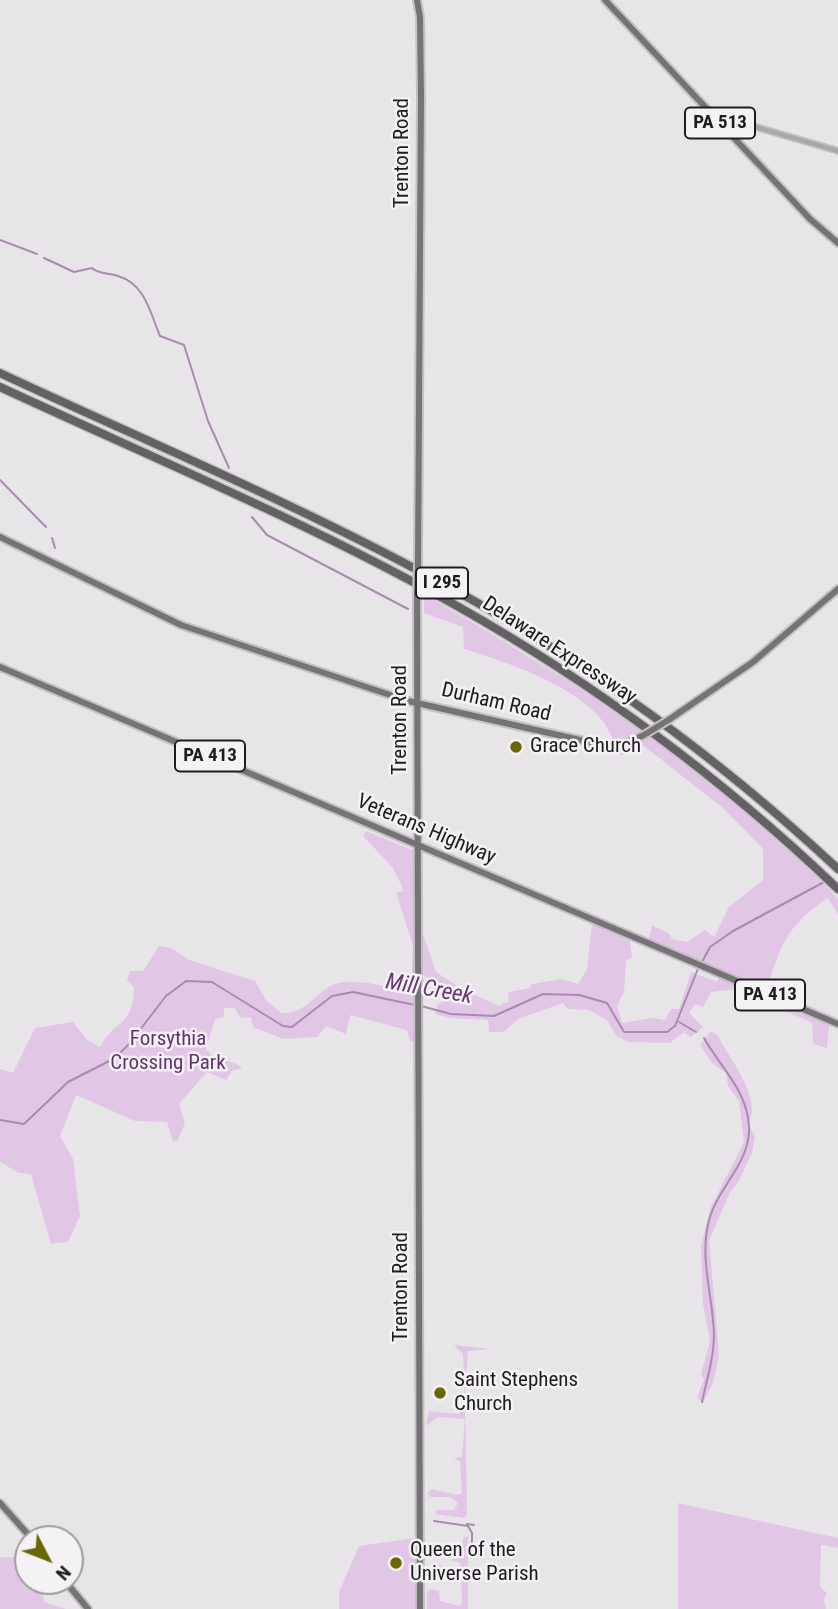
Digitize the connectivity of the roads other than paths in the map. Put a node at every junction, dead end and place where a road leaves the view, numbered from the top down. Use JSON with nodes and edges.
{"nodes":[{"id":1,"x":417,"y":0,"type":"edge"},
{"id":2,"x":605,"y":0,"type":"edge"},
{"id":3,"x":712,"y":114,"type":"junction"},
{"id":4,"x":838,"y":151,"type":"edge"},
{"id":5,"x":838,"y":243,"type":"edge"},
{"id":6,"x":0,"y":373,"type":"edge"},
{"id":7,"x":0,"y":387,"type":"edge"},
{"id":8,"x":0,"y":537,"type":"edge"},
{"id":9,"x":838,"y":589,"type":"edge"},
{"id":10,"x":0,"y":667,"type":"edge"},
{"id":11,"x":418,"y":704,"type":"junction"},
{"id":12,"x":419,"y":846,"type":"junction"},
{"id":13,"x":838,"y":869,"type":"edge"},
{"id":14,"x":835,"y":888,"type":"edge"},
{"id":15,"x":838,"y":1024,"type":"edge"},
{"id":16,"x":0,"y":1503,"type":"edge"},
{"id":17,"x":20,"y":1525,"type":"edge"},
{"id":18,"x":76,"y":1595,"type":"edge"},
{"id":19,"x":88,"y":1609,"type":"edge"},
{"id":20,"x":420,"y":1609,"type":"edge"}],
"edges":[{"from":1,"to":11,"type":"main road","name":"Trenton Road","bridge":true},
{"from":2,"to":3,"type":"main road","number":"PA 513"},
{"from":3,"to":4,"type":"street"},
{"from":3,"to":5,"type":"main road","number":"PA 513"},
{"from":6,"to":13,"type":"highway","name":"Delaware Expressway","number":"I 295"},
{"from":7,"to":14,"type":"highway","name":"Delaware Expressway","number":"I 295"},
{"from":8,"to":11,"type":"main road","name":"Durham Road"},
{"from":9,"to":11,"type":"main road","name":"Durham Road","bridge":true},
{"from":10,"to":12,"type":"main road","name":"Veterans Highway","number":"PA 413"},
{"from":11,"to":12,"type":"main road","name":"Trenton Road"},
{"from":12,"to":15,"type":"main road","name":"Veterans Highway","number":"PA 413"},
{"from":12,"to":20,"type":"main road","name":"Trenton Road"},
{"from":16,"to":17,"type":"main road"},
{"from":18,"to":19,"type":"main road"}]}
